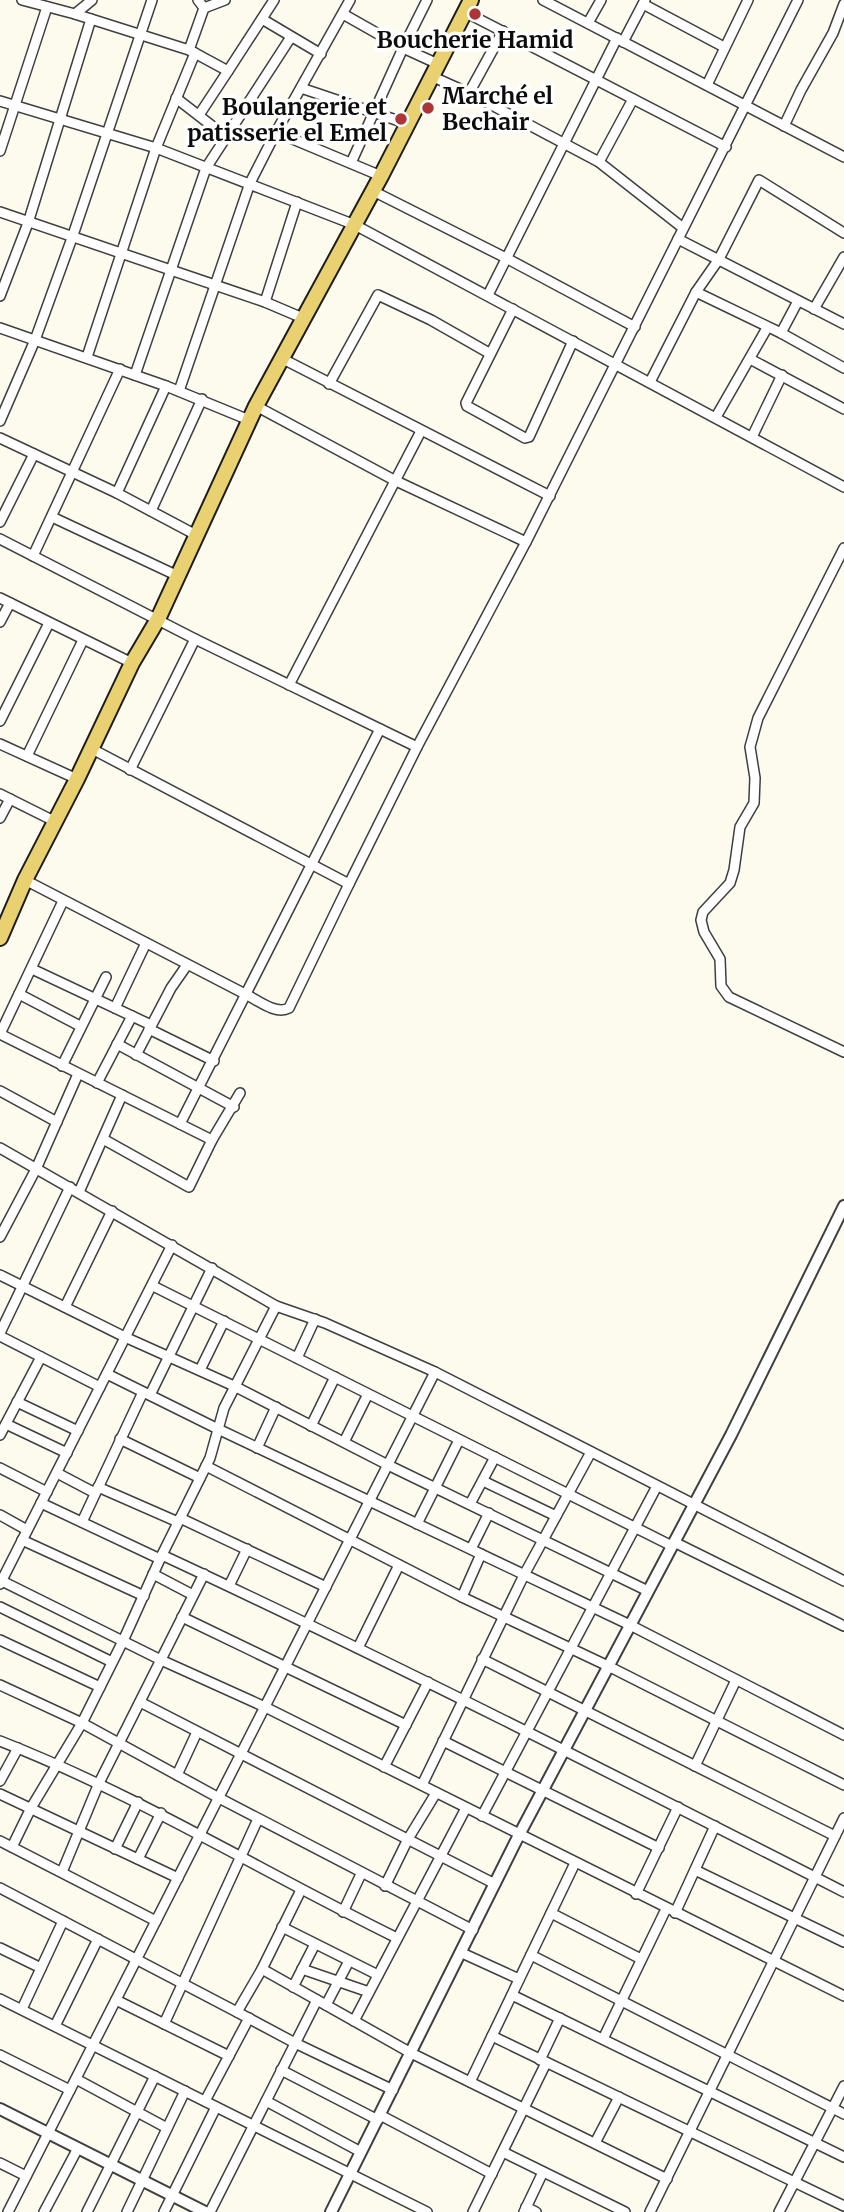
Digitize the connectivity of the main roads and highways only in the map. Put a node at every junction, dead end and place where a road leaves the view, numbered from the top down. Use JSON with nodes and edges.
{"nodes":[{"id":1,"x":468,"y":6,"type":"edge"},
{"id":2,"x":1,"y":931,"type":"edge"}],
"edges":[{"from":1,"to":2,"type":"main road"}]}
